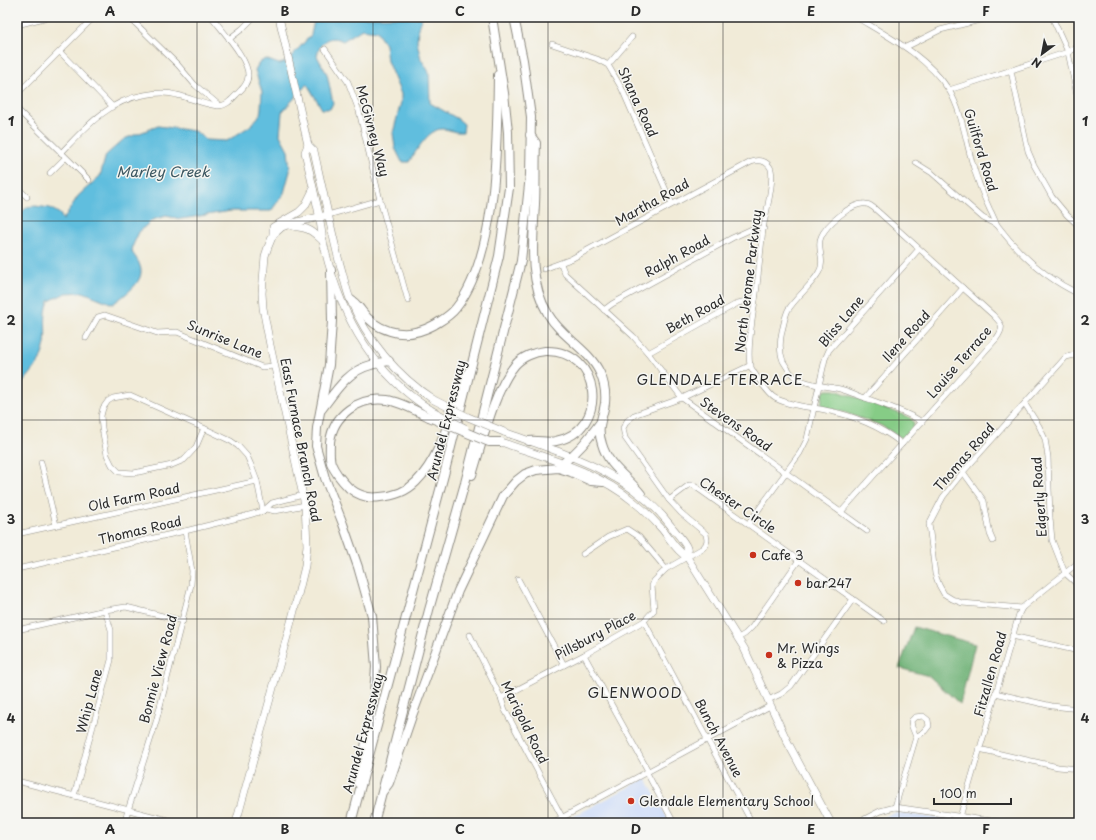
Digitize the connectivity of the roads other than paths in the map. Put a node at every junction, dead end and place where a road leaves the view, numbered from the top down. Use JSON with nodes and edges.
{"nodes":[{"id":1,"x":48,"y":17,"type":"edge"},
{"id":2,"x":94,"y":17,"type":"edge"},
{"id":3,"x":129,"y":17,"type":"edge"},
{"id":4,"x":212,"y":17,"type":"edge"},
{"id":5,"x":251,"y":17,"type":"edge"},
{"id":6,"x":279,"y":17,"type":"edge"},
{"id":7,"x":492,"y":17,"type":"edge"},
{"id":8,"x":514,"y":17,"type":"edge"},
{"id":9,"x":856,"y":17,"type":"edge"},
{"id":10,"x":992,"y":17,"type":"edge"},
{"id":11,"x":1052,"y":17,"type":"edge"},
{"id":12,"x":17,"y":25,"type":"edge"},
{"id":13,"x":632,"y":37,"type":"dead end"},
{"id":14,"x":229,"y":39,"type":"junction"},
{"id":15,"x":552,"y":44,"type":"dead end"},
{"id":16,"x":906,"y":47,"type":"junction"},
{"id":17,"x":1079,"y":47,"type":"edge"},
{"id":18,"x":326,"y":49,"type":"dead end"},
{"id":19,"x":498,"y":50,"type":"junction"},
{"id":20,"x":60,"y":52,"type":"junction"},
{"id":21,"x":1068,"y":52,"type":"junction"},
{"id":22,"x":608,"y":65,"type":"junction"},
{"id":23,"x":1011,"y":70,"type":"junction"},
{"id":24,"x":949,"y":90,"type":"junction"},
{"id":25,"x":17,"y":94,"type":"edge"},
{"id":26,"x":1079,"y":105,"type":"edge"},
{"id":27,"x":112,"y":106,"type":"junction"},
{"id":28,"x":220,"y":106,"type":"junction"},
{"id":29,"x":17,"y":109,"type":"edge"},
{"id":30,"x":530,"y":135,"type":"junction"},
{"id":31,"x":308,"y":145,"type":"junction"},
{"id":32,"x":61,"y":153,"type":"junction"},
{"id":33,"x":65,"y":158,"type":"junction"},
{"id":34,"x":916,"y":163,"type":"dead end"},
{"id":35,"x":769,"y":166,"type":"joint"},
{"id":36,"x":50,"y":173,"type":"dead end"},
{"id":37,"x":89,"y":180,"type":"dead end"},
{"id":38,"x":17,"y":187,"type":"edge"},
{"id":39,"x":313,"y":190,"type":"junction"},
{"id":40,"x":27,"y":197,"type":"dead end"},
{"id":41,"x":380,"y":200,"type":"junction"},
{"id":42,"x":672,"y":204,"type":"junction"},
{"id":43,"x":328,"y":215,"type":"junction"},
{"id":44,"x":319,"y":216,"type":"junction"},
{"id":45,"x":288,"y":224,"type":"junction"},
{"id":46,"x":997,"y":225,"type":"junction"},
{"id":47,"x":1079,"y":226,"type":"edge"},
{"id":48,"x":764,"y":228,"type":"junction"},
{"id":49,"x":273,"y":235,"type":"junction"},
{"id":50,"x":323,"y":241,"type":"junction"},
{"id":51,"x":919,"y":249,"type":"junction"},
{"id":52,"x":561,"y":264,"type":"junction"},
{"id":53,"x":544,"y":269,"type":"dead end"},
{"id":54,"x":331,"y":270,"type":"junction"},
{"id":55,"x":963,"y":288,"type":"junction"},
{"id":56,"x":1079,"y":294,"type":"edge"},
{"id":57,"x":755,"y":299,"type":"junction"},
{"id":58,"x":351,"y":300,"type":"junction"},
{"id":59,"x":408,"y":301,"type":"dead end"},
{"id":60,"x":604,"y":310,"type":"junction"},
{"id":61,"x":86,"y":338,"type":"dead end"},
{"id":62,"x":648,"y":353,"type":"junction"},
{"id":63,"x":1079,"y":354,"type":"edge"},
{"id":64,"x":389,"y":361,"type":"junction"},
{"id":65,"x":378,"y":363,"type":"junction"},
{"id":66,"x":750,"y":365,"type":"junction"},
{"id":67,"x":275,"y":366,"type":"junction"},
{"id":68,"x":472,"y":366,"type":"junction"},
{"id":69,"x":819,"y":386,"type":"junction"},
{"id":70,"x":682,"y":398,"type":"junction"},
{"id":71,"x":865,"y":398,"type":"junction"},
{"id":72,"x":1025,"y":404,"type":"junction"},
{"id":73,"x":814,"y":408,"type":"junction"},
{"id":74,"x":320,"y":411,"type":"junction"},
{"id":75,"x":430,"y":414,"type":"junction"},
{"id":76,"x":922,"y":422,"type":"junction"},
{"id":77,"x":600,"y":423,"type":"junction"},
{"id":78,"x":204,"y":428,"type":"junction"},
{"id":79,"x":529,"y":440,"type":"junction"},
{"id":80,"x":501,"y":442,"type":"joint"},
{"id":81,"x":902,"y":444,"type":"junction"},
{"id":82,"x":571,"y":457,"type":"junction"},
{"id":83,"x":41,"y":462,"type":"dead end"},
{"id":84,"x":562,"y":464,"type":"junction"},
{"id":85,"x":785,"y":472,"type":"junction"},
{"id":86,"x":963,"y":472,"type":"junction"},
{"id":87,"x":257,"y":481,"type":"junction"},
{"id":88,"x":603,"y":482,"type":"junction"},
{"id":89,"x":464,"y":483,"type":"junction"},
{"id":90,"x":641,"y":494,"type":"junction"},
{"id":91,"x":303,"y":495,"type":"junction"},
{"id":92,"x":669,"y":500,"type":"junction"},
{"id":93,"x":305,"y":505,"type":"junction"},
{"id":94,"x":265,"y":510,"type":"junction"},
{"id":95,"x":841,"y":512,"type":"junction"},
{"id":96,"x":748,"y":524,"type":"junction"},
{"id":97,"x":56,"y":525,"type":"junction"},
{"id":98,"x":185,"y":531,"type":"junction"},
{"id":99,"x":867,"y":531,"type":"dead end"},
{"id":100,"x":17,"y":534,"type":"edge"},
{"id":101,"x":993,"y":541,"type":"dead end"},
{"id":102,"x":583,"y":554,"type":"dead end"},
{"id":103,"x":687,"y":557,"type":"junction"},
{"id":104,"x":799,"y":560,"type":"junction"},
{"id":105,"x":1079,"y":562,"type":"edge"},
{"id":106,"x":17,"y":569,"type":"edge"},
{"id":107,"x":666,"y":569,"type":"junction"},
{"id":108,"x":1065,"y":573,"type":"junction"},
{"id":109,"x":518,"y":579,"type":"dead end"},
{"id":110,"x":1079,"y":586,"type":"edge"},
{"id":111,"x":853,"y":599,"type":"junction"},
{"id":112,"x":1022,"y":608,"type":"junction"},
{"id":113,"x":105,"y":610,"type":"junction"},
{"id":114,"x":182,"y":621,"type":"junction"},
{"id":115,"x":884,"y":621,"type":"dead end"},
{"id":116,"x":644,"y":622,"type":"junction"},
{"id":117,"x":17,"y":630,"type":"edge"},
{"id":118,"x":470,"y":635,"type":"dead end"},
{"id":119,"x":1012,"y":636,"type":"junction"},
{"id":120,"x":738,"y":638,"type":"junction"},
{"id":121,"x":1079,"y":651,"type":"edge"},
{"id":122,"x":584,"y":656,"type":"junction"},
{"id":123,"x":564,"y":665,"type":"junction"},
{"id":124,"x":996,"y":693,"type":"junction"},
{"id":125,"x":501,"y":698,"type":"junction"},
{"id":126,"x":769,"y":703,"type":"junction"},
{"id":127,"x":1079,"y":709,"type":"edge"},
{"id":128,"x":916,"y":737,"type":"dead end"},
{"id":129,"x":708,"y":740,"type":"junction"},
{"id":130,"x":979,"y":749,"type":"junction"},
{"id":131,"x":1079,"y":769,"type":"edge"},
{"id":132,"x":647,"y":773,"type":"junction"},
{"id":133,"x":17,"y":781,"type":"edge"},
{"id":134,"x":381,"y":793,"type":"junction"},
{"id":135,"x":74,"y":796,"type":"junction"},
{"id":136,"x":895,"y":807,"type":"junction"},
{"id":137,"x":129,"y":810,"type":"junction"},
{"id":138,"x":562,"y":817,"type":"junction"},
{"id":139,"x":960,"y":817,"type":"junction"},
{"id":140,"x":352,"y":819,"type":"edge"},
{"id":141,"x":124,"y":823,"type":"edge"},
{"id":142,"x":180,"y":823,"type":"edge"},
{"id":143,"x":236,"y":823,"type":"edge"},
{"id":144,"x":374,"y":823,"type":"edge"},
{"id":145,"x":552,"y":823,"type":"edge"},
{"id":146,"x":674,"y":823,"type":"edge"},
{"id":147,"x":752,"y":823,"type":"edge"},
{"id":148,"x":831,"y":823,"type":"edge"},
{"id":149,"x":857,"y":823,"type":"edge"},
{"id":150,"x":1005,"y":823,"type":"edge"}],
"edges":[{"from":1,"to":12,"type":"street"},
{"from":2,"to":20,"type":"street"},
{"from":3,"to":28,"type":"street"},
{"from":4,"to":14,"type":"street"},
{"from":5,"to":14,"type":"street"},
{"from":6,"to":31,"type":"main road"},
{"from":7,"to":19,"type":"highway","name":"Arundel Expressway"},
{"from":8,"to":30,"type":"highway"},
{"from":9,"to":16,"type":"street","name":"Guilford Road"},
{"from":10,"to":16,"type":"street"},
{"from":11,"to":21,"type":"street"},
{"from":13,"to":22,"type":"street"},
{"from":14,"to":28,"type":"street"},
{"from":15,"to":22,"type":"street","name":"Shana Road"},
{"from":16,"to":24,"type":"street","name":"Guilford Road"},
{"from":17,"to":21,"type":"street"},
{"from":18,"to":41,"type":"street","name":"McGivney Way"},
{"from":19,"to":58,"type":"highway"},
{"from":19,"to":68,"type":"highway","name":"Arundel Expressway"},
{"from":20,"to":25,"type":"street"},
{"from":20,"to":27,"type":"street"},
{"from":21,"to":23,"type":"street"},
{"from":21,"to":26,"type":"street"},
{"from":22,"to":42,"type":"street","name":"Shana Road"},
{"from":23,"to":24,"type":"street"},
{"from":23,"to":47,"type":"street"},
{"from":24,"to":46,"type":"street","name":"Guilford Road"},
{"from":27,"to":28,"type":"street"},
{"from":27,"to":32,"type":"street"},
{"from":29,"to":32,"type":"street"},
{"from":30,"to":77,"type":"highway"},
{"from":30,"to":89,"type":"highway"},
{"from":31,"to":39,"type":"main road"},
{"from":31,"to":43,"type":"main road"},
{"from":32,"to":33,"type":"street"},
{"from":33,"to":36,"type":"street"},
{"from":33,"to":37,"type":"street"},
{"from":34,"to":46,"type":"street"},
{"from":35,"to":42,"type":"street","name":"Martha Road"},
{"from":35,"to":48,"type":"street","name":"North Jerome Parkway"},
{"from":38,"to":40,"type":"street"},
{"from":39,"to":44,"type":"main road"},
{"from":39,"to":49,"type":"main road","name":"East Furnace Branch Road"},
{"from":41,"to":43,"type":"street"},
{"from":41,"to":59,"type":"street","name":"McGivney Way"},
{"from":42,"to":52,"type":"street","name":"Martha Road"},
{"from":43,"to":44,"type":"main road"},
{"from":43,"to":58,"type":"main road"},
{"from":44,"to":45,"type":"main road"},
{"from":44,"to":50,"type":"main road"},
{"from":45,"to":49,"type":"main road"},
{"from":45,"to":50,"type":"main road"},
{"from":46,"to":56,"type":"street","name":"Guilford Road"},
{"from":48,"to":57,"type":"street","name":"North Jerome Parkway"},
{"from":48,"to":60,"type":"street","name":"Ralph Road"},
{"from":49,"to":67,"type":"main road","name":"East Furnace Branch Road"},
{"from":50,"to":54,"type":"main road"},
{"from":51,"to":55,"type":"street","name":"Louise Terrace"},
{"from":51,"to":69,"type":"street","name":"Bliss Lane"},
{"from":51,"to":69,"type":"street","name":"Louise Terrace"},
{"from":52,"to":53,"type":"street","name":"Martha Road"},
{"from":52,"to":60,"type":"street","name":"Stevens Road"},
{"from":54,"to":65,"type":"main road"},
{"from":54,"to":74,"type":"highway"},
{"from":55,"to":71,"type":"street","name":"Ilene Road"},
{"from":55,"to":76,"type":"street","name":"Louise Terrace"},
{"from":57,"to":62,"type":"street","name":"Beth Road"},
{"from":57,"to":66,"type":"street","name":"North Jerome Parkway"},
{"from":58,"to":64,"type":"main road"},
{"from":60,"to":62,"type":"street","name":"Stevens Road"},
{"from":61,"to":67,"type":"street","name":"Sunrise Lane"},
{"from":62,"to":70,"type":"street","name":"Stevens Road"},
{"from":63,"to":72,"type":"street","name":"Thomas Road"},
{"from":64,"to":65,"type":"highway"},
{"from":64,"to":79,"type":"main road","bridge":true},
{"from":65,"to":74,"type":"highway"},
{"from":65,"to":75,"type":"main road"},
{"from":66,"to":70,"type":"street"},
{"from":66,"to":73,"type":"street","name":"North Jerome Parkway"},
{"from":67,"to":91,"type":"main road","name":"East Furnace Branch Road"},
{"from":68,"to":75,"type":"highway"},
{"from":68,"to":140,"type":"highway","name":"Arundel Expressway"},
{"from":69,"to":71,"type":"street"},
{"from":69,"to":73,"type":"street","name":"Bliss Lane"},
{"from":70,"to":85,"type":"street","name":"Stevens Road"},
{"from":70,"to":92,"type":"street"},
{"from":71,"to":76,"type":"street"},
{"from":72,"to":86,"type":"street","name":"Thomas Road"},
{"from":72,"to":108,"type":"street","name":"Edgerly Road"},
{"from":73,"to":81,"type":"street","name":"North Jerome Parkway"},
{"from":73,"to":85,"type":"street","name":"Bliss Lane"},
{"from":74,"to":140,"type":"highway"},
{"from":75,"to":80,"type":"highway","bridge":true},
{"from":76,"to":81,"type":"street","name":"Louise Terrace"},
{"from":77,"to":82,"type":"highway"},
{"from":77,"to":90,"type":"highway"},
{"from":78,"to":78,"type":"street"},
{"from":78,"to":87,"type":"street"},
{"from":79,"to":82,"type":"main road"},
{"from":79,"to":89,"type":"highway"},
{"from":80,"to":84,"type":"main road"},
{"from":81,"to":95,"type":"street","name":"Louise Terrace"},
{"from":82,"to":84,"type":"highway"},
{"from":82,"to":90,"type":"main road"},
{"from":83,"to":97,"type":"street"},
{"from":84,"to":88,"type":"main road"},
{"from":85,"to":95,"type":"street","name":"Stevens Road"},
{"from":85,"to":96,"type":"street","name":"Bliss Lane"},
{"from":86,"to":101,"type":"street"},
{"from":86,"to":112,"type":"street","name":"Thomas Road"},
{"from":87,"to":94,"type":"street"},
{"from":87,"to":97,"type":"street","name":"Old Farm Road"},
{"from":88,"to":103,"type":"main road"},
{"from":88,"to":134,"type":"highway"},
{"from":89,"to":134,"type":"highway"},
{"from":90,"to":103,"type":"main road"},
{"from":91,"to":93,"type":"main road","name":"East Furnace Branch Road"},
{"from":91,"to":94,"type":"street","name":"Thomas Road"},
{"from":92,"to":96,"type":"street","name":"Chester Circle"},
{"from":92,"to":103,"type":"street","name":"Pillsbury Place"},
{"from":93,"to":94,"type":"street","name":"Thomas Road"},
{"from":93,"to":143,"type":"main road","name":"East Furnace Branch Road"},
{"from":94,"to":98,"type":"street","name":"Thomas Road"},
{"from":95,"to":99,"type":"street","name":"Stevens Road"},
{"from":96,"to":104,"type":"street","name":"Chester Circle"},
{"from":97,"to":100,"type":"street","name":"Old Farm Road"},
{"from":98,"to":106,"type":"street","name":"Thomas Road"},
{"from":98,"to":114,"type":"street","name":"Bonnie View Road"},
{"from":102,"to":107,"type":"street"},
{"from":103,"to":107,"type":"street","name":"Pillsbury Place"},
{"from":103,"to":120,"type":"main road"},
{"from":104,"to":111,"type":"street","name":"Chester Circle"},
{"from":104,"to":120,"type":"street"},
{"from":105,"to":108,"type":"street"},
{"from":107,"to":116,"type":"street","name":"Pillsbury Place"},
{"from":108,"to":110,"type":"street","name":"Edgerly Road"},
{"from":108,"to":112,"type":"street"},
{"from":109,"to":123,"type":"street"},
{"from":111,"to":115,"type":"street","name":"Chester Circle"},
{"from":111,"to":126,"type":"street"},
{"from":112,"to":119,"type":"street","name":"Fitzallen Road"},
{"from":113,"to":114,"type":"street"},
{"from":113,"to":117,"type":"street"},
{"from":113,"to":135,"type":"street","name":"Whip Lane"},
{"from":114,"to":137,"type":"street","name":"Bonnie View Road"},
{"from":116,"to":122,"type":"street","name":"Pillsbury Place"},
{"from":116,"to":129,"type":"street","name":"Bunch Avenue"},
{"from":118,"to":125,"type":"street","name":"Marigold Road"},
{"from":119,"to":121,"type":"street"},
{"from":119,"to":124,"type":"street","name":"Fitzallen Road"},
{"from":120,"to":126,"type":"main road"},
{"from":122,"to":123,"type":"street","name":"Pillsbury Place"},
{"from":122,"to":132,"type":"street"},
{"from":123,"to":125,"type":"street","name":"Pillsbury Place"},
{"from":124,"to":127,"type":"street"},
{"from":124,"to":130,"type":"street","name":"Fitzallen Road"},
{"from":125,"to":138,"type":"street","name":"Marigold Road"},
{"from":126,"to":129,"type":"street"},
{"from":126,"to":148,"type":"main road"},
{"from":128,"to":136,"type":"street"},
{"from":129,"to":132,"type":"street"},
{"from":129,"to":147,"type":"street","name":"Bunch Avenue"},
{"from":130,"to":131,"type":"street"},
{"from":130,"to":139,"type":"street","name":"Fitzallen Road"},
{"from":132,"to":138,"type":"street"},
{"from":132,"to":146,"type":"street"},
{"from":133,"to":135,"type":"street"},
{"from":134,"to":144,"type":"highway"},
{"from":135,"to":137,"type":"street"},
{"from":136,"to":139,"type":"street"},
{"from":136,"to":149,"type":"street"},
{"from":137,"to":141,"type":"street","name":"Bonnie View Road"},
{"from":137,"to":142,"type":"street"},
{"from":138,"to":145,"type":"street"},
{"from":139,"to":150,"type":"street"}]}
